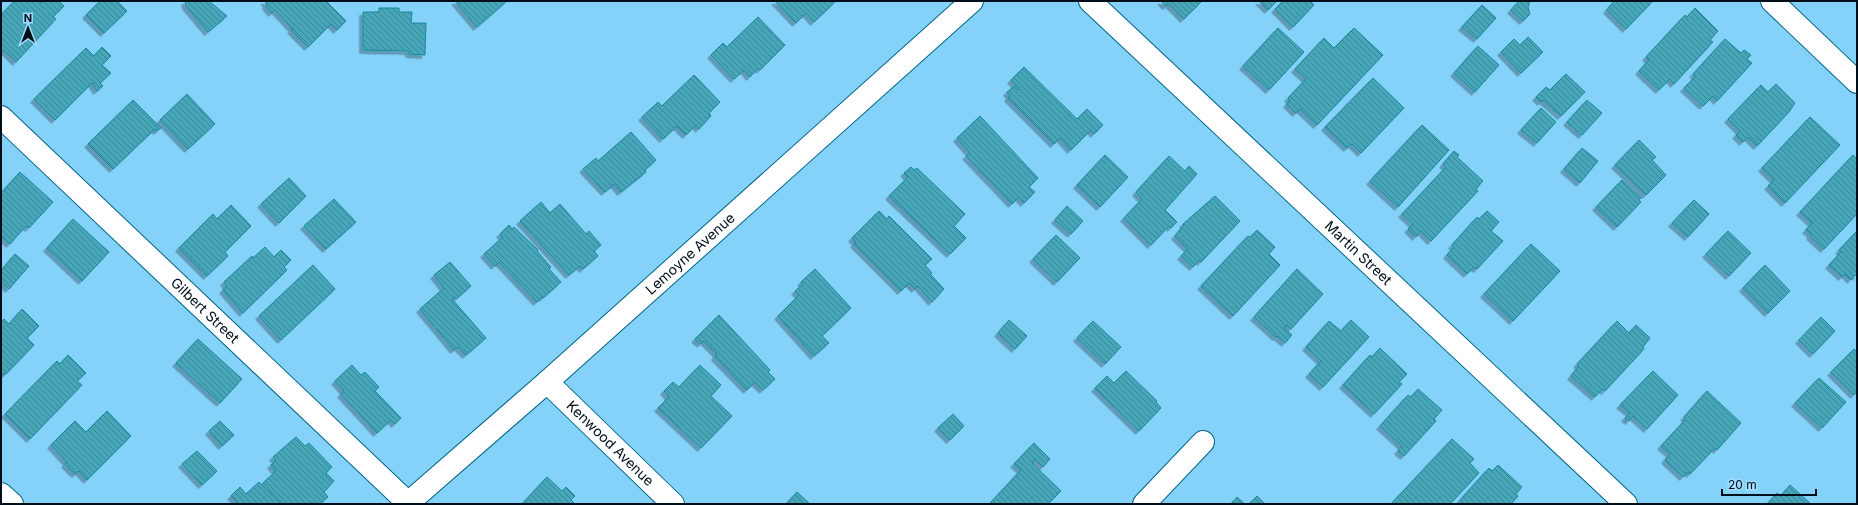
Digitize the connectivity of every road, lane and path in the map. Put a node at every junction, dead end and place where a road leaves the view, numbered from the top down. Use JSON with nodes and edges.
{"nodes":[{"id":1,"x":972,"y":1,"type":"edge"},
{"id":2,"x":1090,"y":1,"type":"edge"},
{"id":3,"x":1772,"y":1,"type":"edge"},
{"id":4,"x":1857,"y":82,"type":"edge"},
{"id":5,"x":1,"y":117,"type":"edge"},
{"id":6,"x":547,"y":382,"type":"junction"},
{"id":7,"x":1203,"y":442,"type":"dead end"},
{"id":8,"x":1,"y":494,"type":"edge"},
{"id":9,"x":12,"y":504,"type":"edge"},
{"id":10,"x":408,"y":504,"type":"edge"},
{"id":11,"x":673,"y":504,"type":"edge"},
{"id":12,"x":1144,"y":504,"type":"edge"},
{"id":13,"x":1626,"y":504,"type":"edge"}],
"edges":[{"from":1,"to":6,"type":"street","name":"Lemoyne Avenue"},
{"from":2,"to":13,"type":"street","name":"Martin Street"},
{"from":3,"to":4,"type":"street"},
{"from":5,"to":10,"type":"street","name":"Gilbert Street"},
{"from":6,"to":10,"type":"street","name":"Lemoyne Avenue"},
{"from":6,"to":11,"type":"street","name":"Kenwood Avenue"},
{"from":7,"to":12,"type":"street"},
{"from":8,"to":9,"type":"street"}]}
